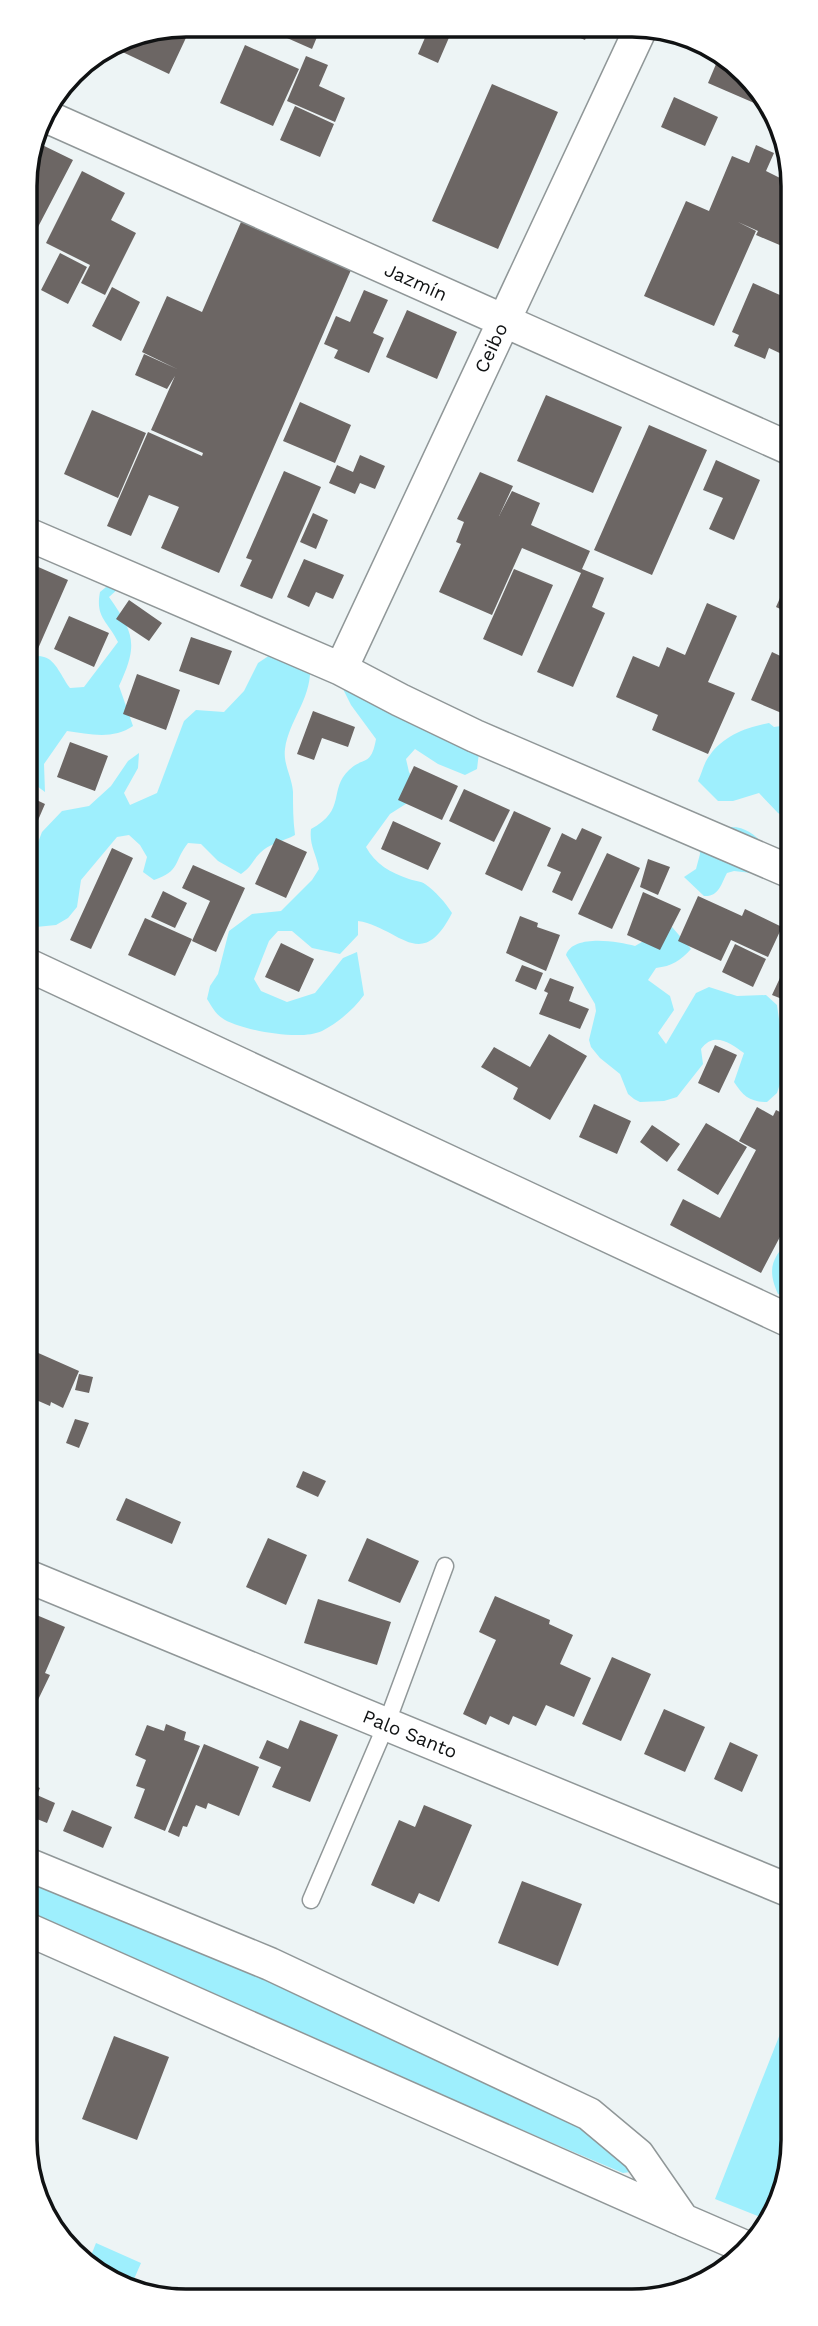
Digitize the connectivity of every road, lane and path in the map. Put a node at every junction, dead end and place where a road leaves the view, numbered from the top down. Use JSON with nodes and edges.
{"nodes":[{"id":1,"x":636,"y":37,"type":"edge"},
{"id":2,"x":53,"y":119,"type":"edge"},
{"id":3,"x":503,"y":321,"type":"junction"},
{"id":4,"x":781,"y":445,"type":"edge"},
{"id":5,"x":37,"y":538,"type":"edge"},
{"id":6,"x":341,"y":669,"type":"junction"},
{"id":7,"x":781,"y":868,"type":"edge"},
{"id":8,"x":37,"y":969,"type":"edge"},
{"id":9,"x":781,"y":1317,"type":"edge"},
{"id":10,"x":445,"y":1566,"type":"dead end"},
{"id":11,"x":37,"y":1580,"type":"edge"},
{"id":12,"x":386,"y":1725,"type":"junction"},
{"id":13,"x":37,"y":1868,"type":"edge"},
{"id":14,"x":781,"y":1887,"type":"edge"},
{"id":15,"x":311,"y":1900,"type":"dead end"},
{"id":16,"x":37,"y":1933,"type":"edge"},
{"id":17,"x":683,"y":2220,"type":"junction"},
{"id":18,"x":739,"y":2244,"type":"edge"}],
"edges":[{"from":1,"to":3,"type":"street","name":"Ceibo"},
{"from":2,"to":3,"type":"street","name":"Jazmín"},
{"from":3,"to":4,"type":"street","name":"Jazmín"},
{"from":3,"to":6,"type":"street","name":"Ceibo"},
{"from":5,"to":6,"type":"street"},
{"from":6,"to":7,"type":"street"},
{"from":8,"to":9,"type":"street"},
{"from":10,"to":12,"type":"lane"},
{"from":11,"to":12,"type":"street","name":"Palo Santo"},
{"from":12,"to":14,"type":"street","name":"Palo Santo"},
{"from":12,"to":15,"type":"lane"},
{"from":13,"to":17,"type":"street"},
{"from":16,"to":17,"type":"street"},
{"from":17,"to":18,"type":"street"}]}
